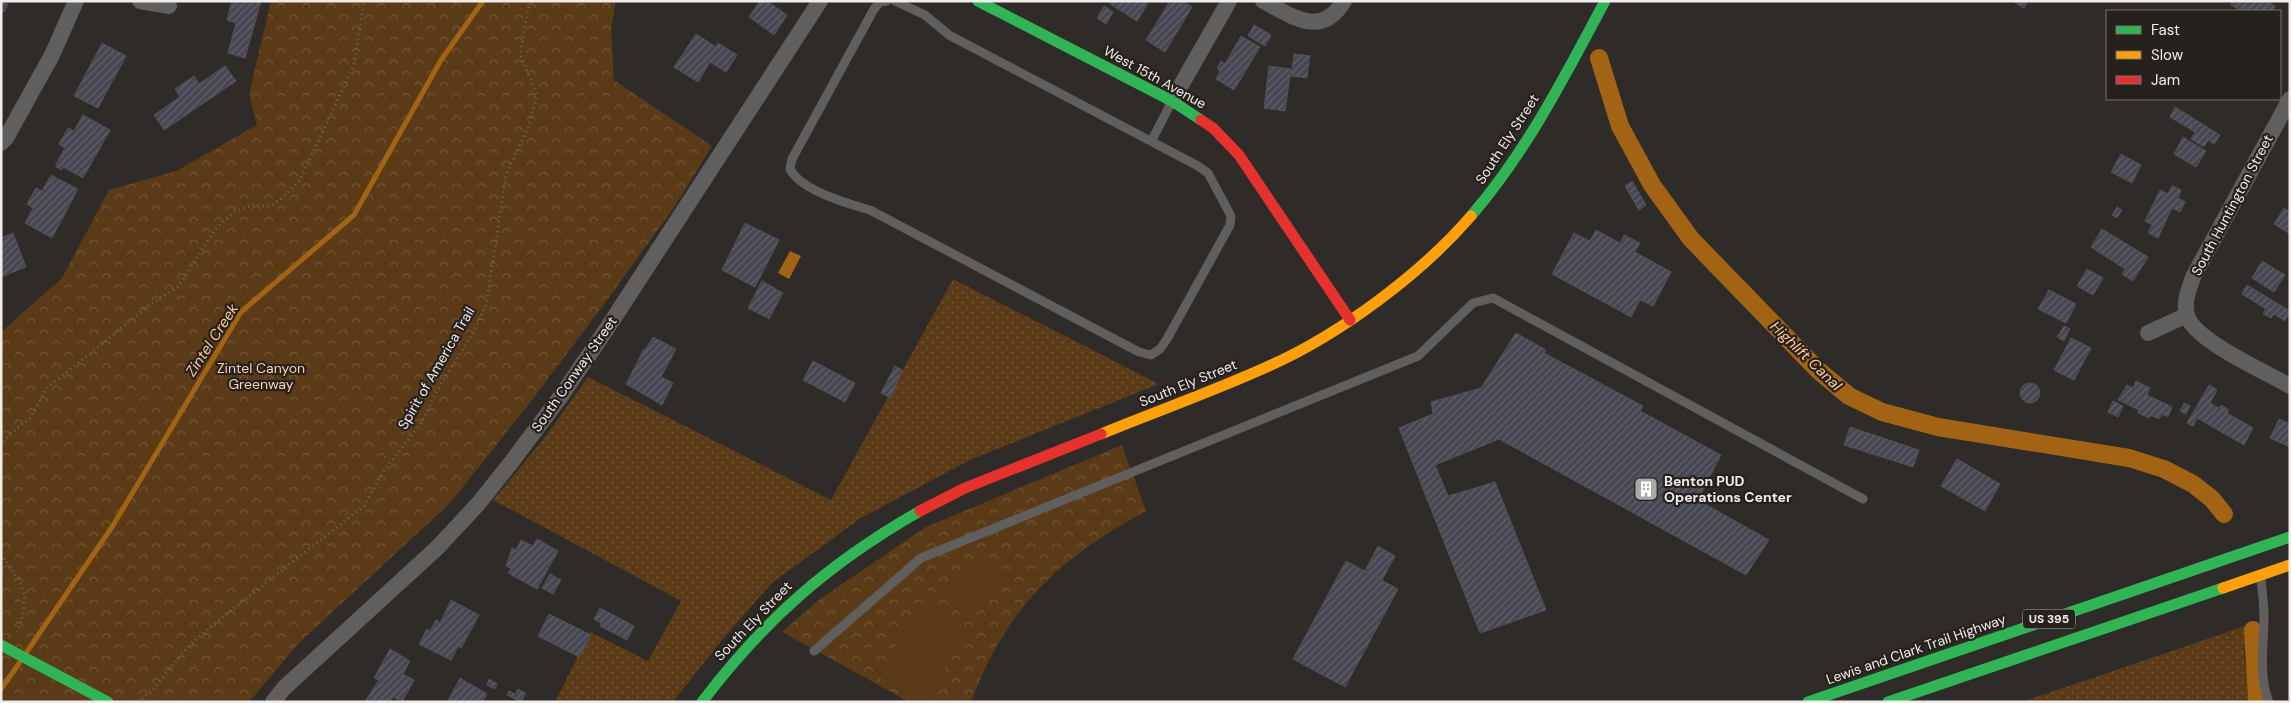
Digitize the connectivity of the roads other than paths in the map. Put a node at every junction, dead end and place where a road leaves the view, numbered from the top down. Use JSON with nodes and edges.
{"nodes":[{"id":1,"x":76,"y":1,"type":"edge"},
{"id":2,"x":140,"y":1,"type":"edge"},
{"id":3,"x":820,"y":1,"type":"edge"},
{"id":4,"x":886,"y":1,"type":"edge"},
{"id":5,"x":895,"y":1,"type":"edge"},
{"id":6,"x":978,"y":1,"type":"edge"},
{"id":7,"x":1229,"y":1,"type":"edge"},
{"id":8,"x":1263,"y":1,"type":"edge"},
{"id":9,"x":1344,"y":1,"type":"edge"},
{"id":10,"x":1604,"y":1,"type":"edge"},
{"id":11,"x":169,"y":6,"type":"dead end"},
{"id":12,"x":2290,"y":99,"type":"edge"},
{"id":13,"x":1172,"y":101,"type":"junction"},
{"id":14,"x":1152,"y":140,"type":"junction"},
{"id":15,"x":4,"y":141,"type":"edge"},
{"id":16,"x":2187,"y":315,"type":"junction"},
{"id":17,"x":1350,"y":320,"type":"junction"},
{"id":18,"x":2148,"y":333,"type":"dead end"},
{"id":19,"x":2290,"y":386,"type":"edge"},
{"id":20,"x":1863,"y":499,"type":"dead end"},
{"id":21,"x":2290,"y":537,"type":"edge"},
{"id":22,"x":2290,"y":565,"type":"edge"},
{"id":23,"x":2261,"y":574,"type":"junction"},
{"id":24,"x":1,"y":646,"type":"edge"},
{"id":25,"x":814,"y":651,"type":"dead end"},
{"id":26,"x":108,"y":702,"type":"edge"},
{"id":27,"x":273,"y":702,"type":"edge"},
{"id":28,"x":702,"y":702,"type":"edge"},
{"id":29,"x":1808,"y":702,"type":"edge"},
{"id":30,"x":1888,"y":702,"type":"edge"},
{"id":31,"x":2270,"y":702,"type":"edge"}],
"edges":[{"from":1,"to":15,"type":"street"},
{"from":2,"to":11,"type":"street"},
{"from":3,"to":27,"type":"street","name":"South Conway Street"},
{"from":4,"to":14,"type":"lane"},
{"from":5,"to":14,"type":"lane"},
{"from":6,"to":13,"type":"main road","name":"West 15th Avenue"},
{"from":7,"to":13,"type":"street"},
{"from":8,"to":9,"type":"street"},
{"from":10,"to":17,"type":"main road","name":"South Ely Street"},
{"from":12,"to":16,"type":"street","name":"South Huntington Street"},
{"from":13,"to":14,"type":"lane"},
{"from":13,"to":17,"type":"main road","name":"West 15th Avenue"},
{"from":16,"to":18,"type":"street"},
{"from":16,"to":19,"type":"street"},
{"from":17,"to":28,"type":"main road","name":"South Ely Street"},
{"from":20,"to":25,"type":"lane"},
{"from":21,"to":29,"type":"main road","name":"Lewis and Clark Trail Highway","number":"US 395"},
{"from":22,"to":23,"type":"main road","number":"US 395"},
{"from":23,"to":30,"type":"main road","number":"US 395"},
{"from":23,"to":31,"type":"lane"},
{"from":24,"to":26,"type":"main road","bridge":true}]}
